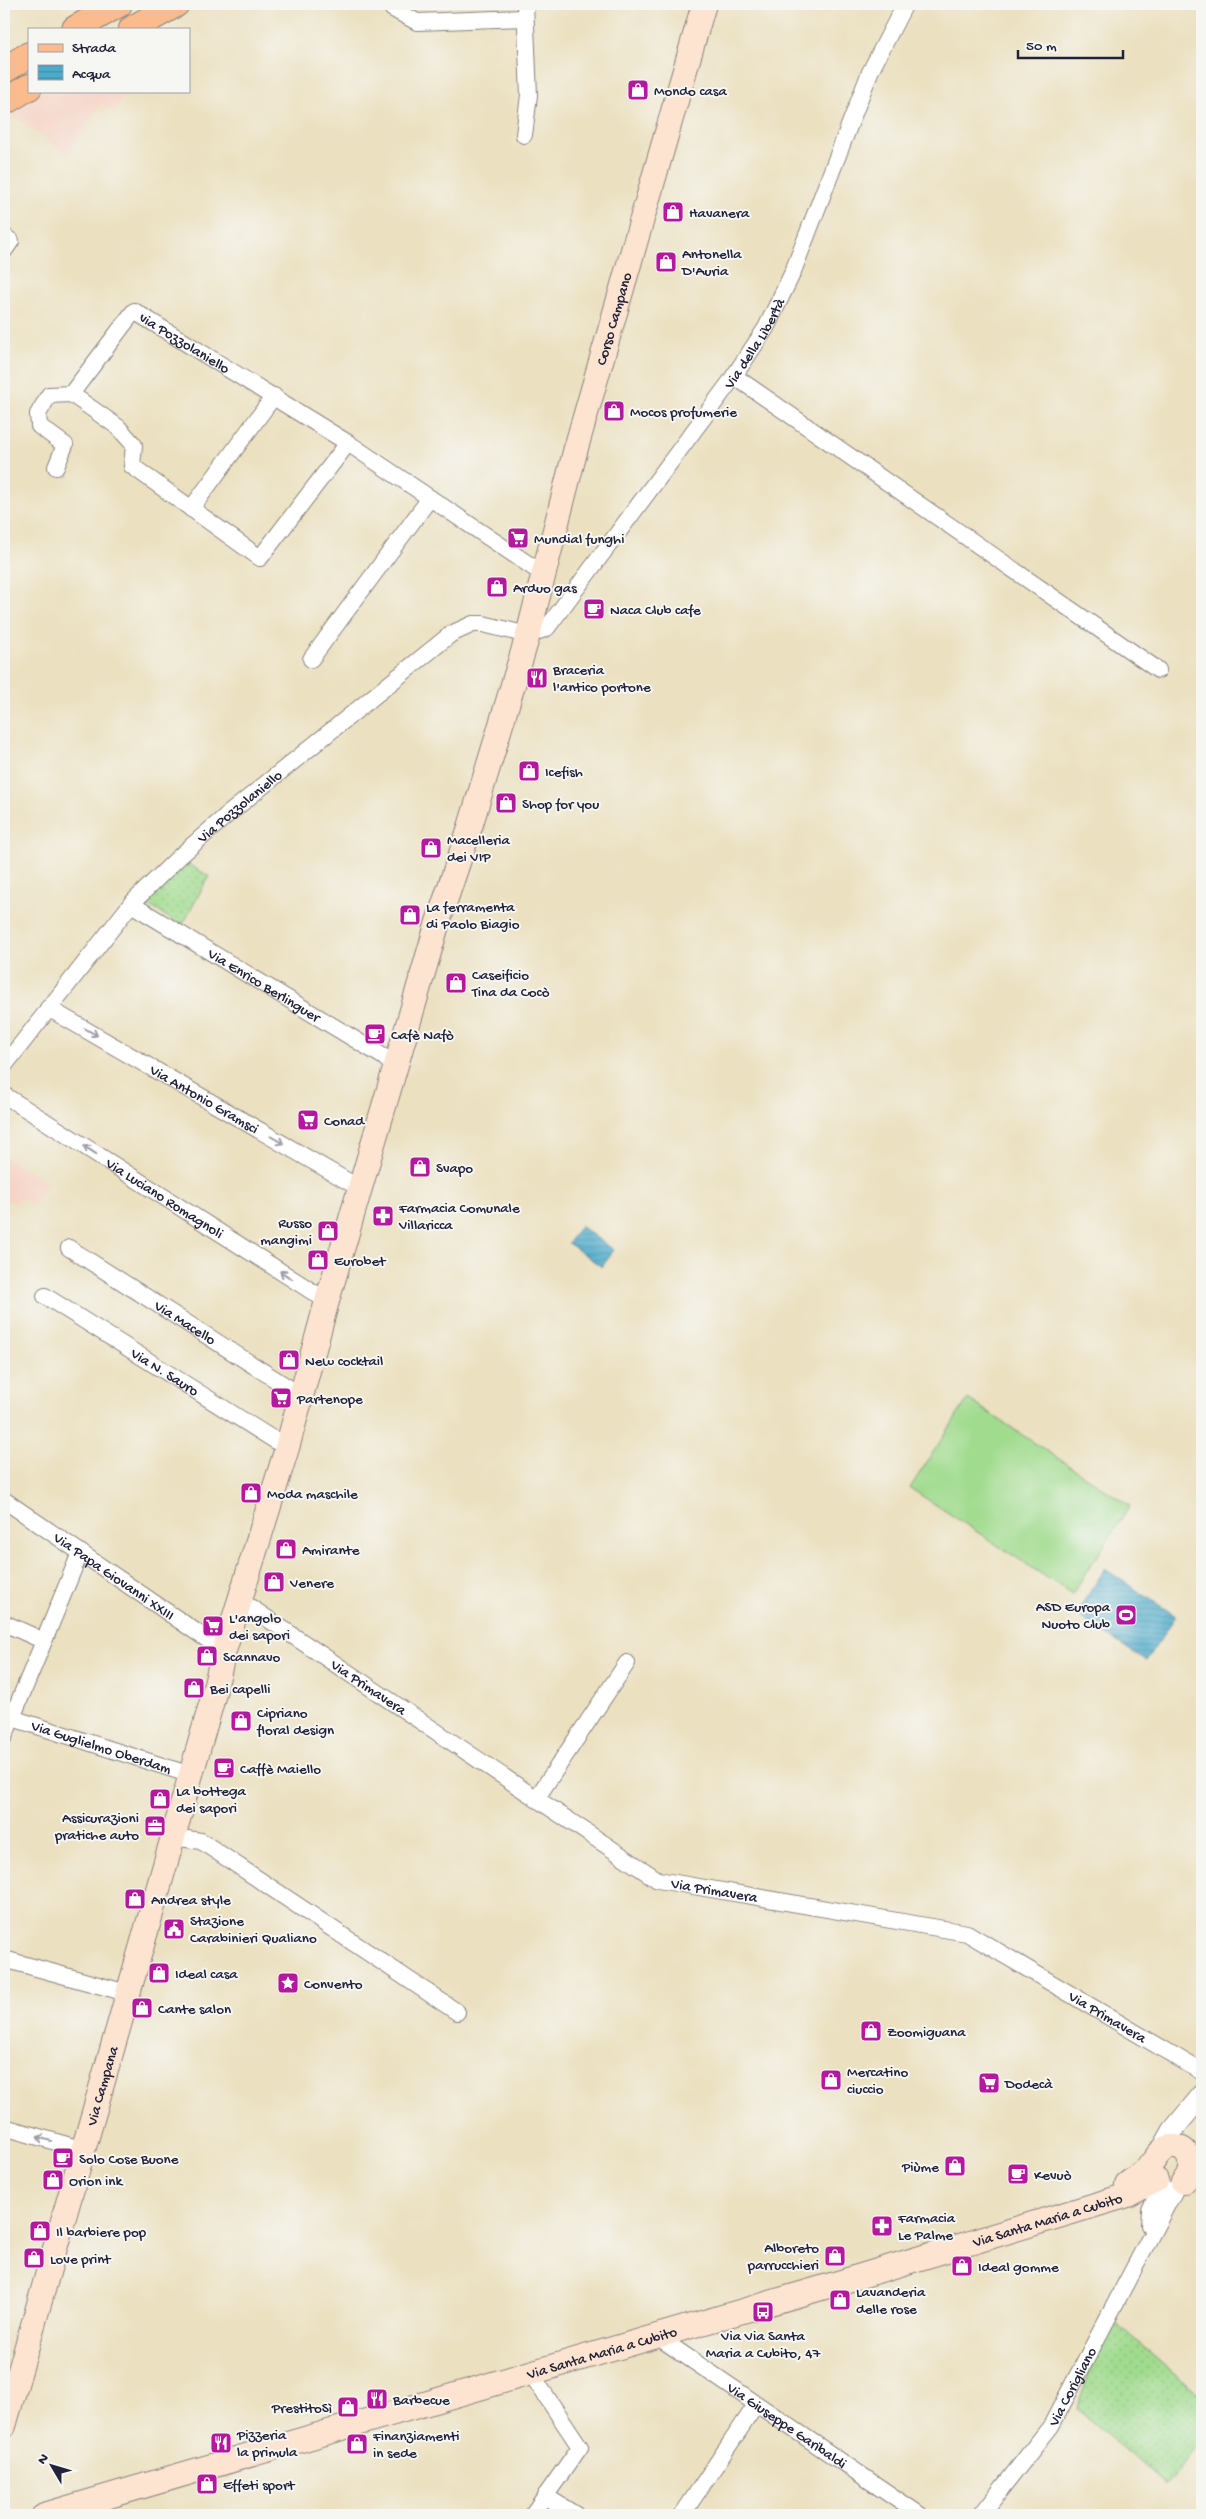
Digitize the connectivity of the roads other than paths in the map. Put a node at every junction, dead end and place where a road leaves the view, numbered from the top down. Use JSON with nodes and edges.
{"nodes":[{"id":1,"x":119,"y":4,"type":"edge"},
{"id":2,"x":176,"y":4,"type":"edge"},
{"id":3,"x":394,"y":4,"type":"edge"},
{"id":4,"x":704,"y":4,"type":"edge"},
{"id":5,"x":905,"y":4,"type":"edge"},
{"id":6,"x":525,"y":11,"type":"edge"},
{"id":7,"x":77,"y":28,"type":"edge"},
{"id":8,"x":134,"y":28,"type":"edge"},
{"id":9,"x":28,"y":57,"type":"edge"},
{"id":10,"x":4,"y":70,"type":"edge"},
{"id":11,"x":28,"y":88,"type":"edge"},
{"id":12,"x":4,"y":102,"type":"edge"},
{"id":13,"x":524,"y":135,"type":"dead end"},
{"id":14,"x":4,"y":236,"type":"edge"},
{"id":15,"x":4,"y":251,"type":"edge"},
{"id":16,"x":734,"y":376,"type":"junction"},
{"id":17,"x":71,"y":394,"type":"junction"},
{"id":18,"x":274,"y":396,"type":"junction"},
{"id":19,"x":348,"y":443,"type":"junction"},
{"id":20,"x":56,"y":467,"type":"dead end"},
{"id":21,"x":430,"y":498,"type":"junction"},
{"id":22,"x":191,"y":508,"type":"junction"},
{"id":23,"x":543,"y":574,"type":"junction"},
{"id":24,"x":528,"y":635,"type":"junction"},
{"id":25,"x":311,"y":659,"type":"dead end"},
{"id":26,"x":1158,"y":670,"type":"dead end"},
{"id":27,"x":131,"y":904,"type":"junction"},
{"id":28,"x":48,"y":1008,"type":"junction"},
{"id":29,"x":4,"y":1066,"type":"edge"},
{"id":30,"x":396,"y":1067,"type":"junction"},
{"id":31,"x":4,"y":1095,"type":"edge"},
{"id":32,"x":361,"y":1189,"type":"junction"},
{"id":33,"x":69,"y":1248,"type":"dead end"},
{"id":34,"x":45,"y":1296,"type":"dead end"},
{"id":35,"x":327,"y":1301,"type":"junction"},
{"id":36,"x":300,"y":1395,"type":"junction"},
{"id":37,"x":287,"y":1448,"type":"junction"},
{"id":38,"x":4,"y":1500,"type":"edge"},
{"id":39,"x":80,"y":1553,"type":"junction"},
{"id":40,"x":241,"y":1601,"type":"junction"},
{"id":41,"x":4,"y":1623,"type":"edge"},
{"id":42,"x":44,"y":1641,"type":"junction"},
{"id":43,"x":224,"y":1652,"type":"junction"},
{"id":44,"x":627,"y":1663,"type":"dead end"},
{"id":45,"x":12,"y":1718,"type":"junction"},
{"id":46,"x":4,"y":1737,"type":"edge"},
{"id":47,"x":191,"y":1775,"type":"junction"},
{"id":48,"x":536,"y":1799,"type":"junction"},
{"id":49,"x":173,"y":1837,"type":"junction"},
{"id":50,"x":4,"y":1959,"type":"edge"},
{"id":51,"x":127,"y":1993,"type":"junction"},
{"id":52,"x":457,"y":2012,"type":"dead end"},
{"id":53,"x":1202,"y":2072,"type":"edge"},
{"id":54,"x":1202,"y":2095,"type":"edge"},
{"id":55,"x":1202,"y":2100,"type":"edge"},
{"id":56,"x":4,"y":2127,"type":"edge"},
{"id":57,"x":84,"y":2150,"type":"junction"},
{"id":58,"x":1177,"y":2169,"type":"edge"},
{"id":59,"x":1128,"y":2195,"type":"junction"},
{"id":60,"x":1094,"y":2206,"type":"junction"},
{"id":61,"x":1150,"y":2210,"type":"junction"},
{"id":62,"x":1144,"y":2246,"type":"junction"},
{"id":63,"x":655,"y":2336,"type":"junction"},
{"id":64,"x":530,"y":2372,"type":"junction"},
{"id":65,"x":756,"y":2405,"type":"junction"},
{"id":66,"x":6,"y":2415,"type":"edge"},
{"id":67,"x":546,"y":2496,"type":"junction"},
{"id":68,"x":44,"y":2515,"type":"edge"},
{"id":69,"x":532,"y":2515,"type":"edge"},
{"id":70,"x":576,"y":2515,"type":"edge"},
{"id":71,"x":682,"y":2515,"type":"edge"},
{"id":72,"x":920,"y":2515,"type":"edge"},
{"id":73,"x":981,"y":2515,"type":"edge"}],
"edges":[{"from":1,"to":7,"type":"main road"},
{"from":2,"to":8,"type":"main road"},
{"from":3,"to":6,"type":"street"},
{"from":4,"to":23,"type":"main road","name":"Corso Campano"},
{"from":5,"to":16,"type":"street","name":"Via della Libertà"},
{"from":6,"to":13,"type":"street"},
{"from":9,"to":10,"type":"main road"},
{"from":11,"to":12,"type":"main road"},
{"from":14,"to":15,"type":"street"},
{"from":16,"to":24,"type":"street","name":"Via della Libertà"},
{"from":16,"to":26,"type":"street"},
{"from":17,"to":18,"type":"street","name":"via Pozzolaniello"},
{"from":17,"to":20,"type":"street"},
{"from":17,"to":22,"type":"street"},
{"from":18,"to":19,"type":"street","name":"via Pozzolaniello"},
{"from":18,"to":22,"type":"street"},
{"from":19,"to":21,"type":"street","name":"via Pozzolaniello"},
{"from":19,"to":22,"type":"street"},
{"from":21,"to":23,"type":"street","name":"via Pozzolaniello"},
{"from":21,"to":25,"type":"street"},
{"from":23,"to":24,"type":"main road","name":"Corso Campano"},
{"from":24,"to":27,"type":"street","name":"Via Pozzolaniello"},
{"from":24,"to":30,"type":"main road","name":"Corso Campano"},
{"from":27,"to":28,"type":"street","name":"Via Pozzolaniello"},
{"from":27,"to":30,"type":"street","name":"Via Enrico Berlinguer"},
{"from":28,"to":29,"type":"street","name":"Via Pozzolaniello"},
{"from":28,"to":32,"type":"street","name":"Via Antonio Gramsci","one_way":true},
{"from":30,"to":32,"type":"main road","name":"Corso Campano"},
{"from":35,"to":31,"type":"street","name":"Via Luciano Romagnoli","one_way":true},
{"from":32,"to":35,"type":"main road","name":"Via Campana"},
{"from":33,"to":36,"type":"street","name":"Via Macello"},
{"from":34,"to":37,"type":"street","name":"Via N. Sauro"},
{"from":35,"to":36,"type":"main road","name":"Via Campana"},
{"from":36,"to":37,"type":"main road","name":"Via Campana"},
{"from":37,"to":40,"type":"main road","name":"Via Campana"},
{"from":38,"to":39,"type":"street","name":"Via Papa Giovanni XXIII"},
{"from":39,"to":42,"type":"street","name":"Via Guglielmo Oberdam"},
{"from":39,"to":43,"type":"street","name":"Via Papa Giovanni XXIII"},
{"from":40,"to":43,"type":"main road","name":"Via Campana"},
{"from":40,"to":48,"type":"street","name":"Via Primavera"},
{"from":41,"to":42,"type":"street"},
{"from":42,"to":45,"type":"street","name":"Via Guglielmo Oberdam"},
{"from":43,"to":47,"type":"main road","name":"Via Campana"},
{"from":44,"to":48,"type":"street"},
{"from":45,"to":46,"type":"street","name":"Via Guglielmo Oberdam"},
{"from":45,"to":47,"type":"street","name":"Via Guglielmo Oberdam"},
{"from":47,"to":49,"type":"main road","name":"Via Campana"},
{"from":48,"to":53,"type":"street","name":"Via Primavera"},
{"from":49,"to":51,"type":"main road","name":"Via Campana"},
{"from":49,"to":52,"type":"street"},
{"from":50,"to":51,"type":"street"},
{"from":51,"to":57,"type":"main road","name":"Via Campana"},
{"from":54,"to":58,"type":"street"},
{"from":55,"to":58,"type":"street"},
{"from":57,"to":56,"type":"street","one_way":true},
{"from":57,"to":66,"type":"main road","name":"Via Campana"},
{"from":58,"to":59,"type":"main road","name":"Via Santa Maria a Cubito"},
{"from":58,"to":60,"type":"main road"},
{"from":58,"to":61,"type":"street"},
{"from":58,"to":62,"type":"street"},
{"from":59,"to":60,"type":"main road","name":"Via Santa Maria a Cubito"},
{"from":59,"to":61,"type":"street"},
{"from":60,"to":63,"type":"main road","name":"Via Santa Maria a Cubito"},
{"from":61,"to":62,"type":"street"},
{"from":62,"to":73,"type":"street","name":"Via Corigliano"},
{"from":63,"to":64,"type":"main road","name":"Via Santa Maria a Cubito"},
{"from":63,"to":65,"type":"street","name":"Via Giuseppe Garibaldi"},
{"from":64,"to":67,"type":"street"},
{"from":64,"to":68,"type":"main road","name":"Via Santa Maria a Cubito"},
{"from":65,"to":71,"type":"street"},
{"from":65,"to":72,"type":"street","name":"Via Giuseppe Garibaldi"},
{"from":67,"to":69,"type":"street"},
{"from":67,"to":70,"type":"street"}]}
